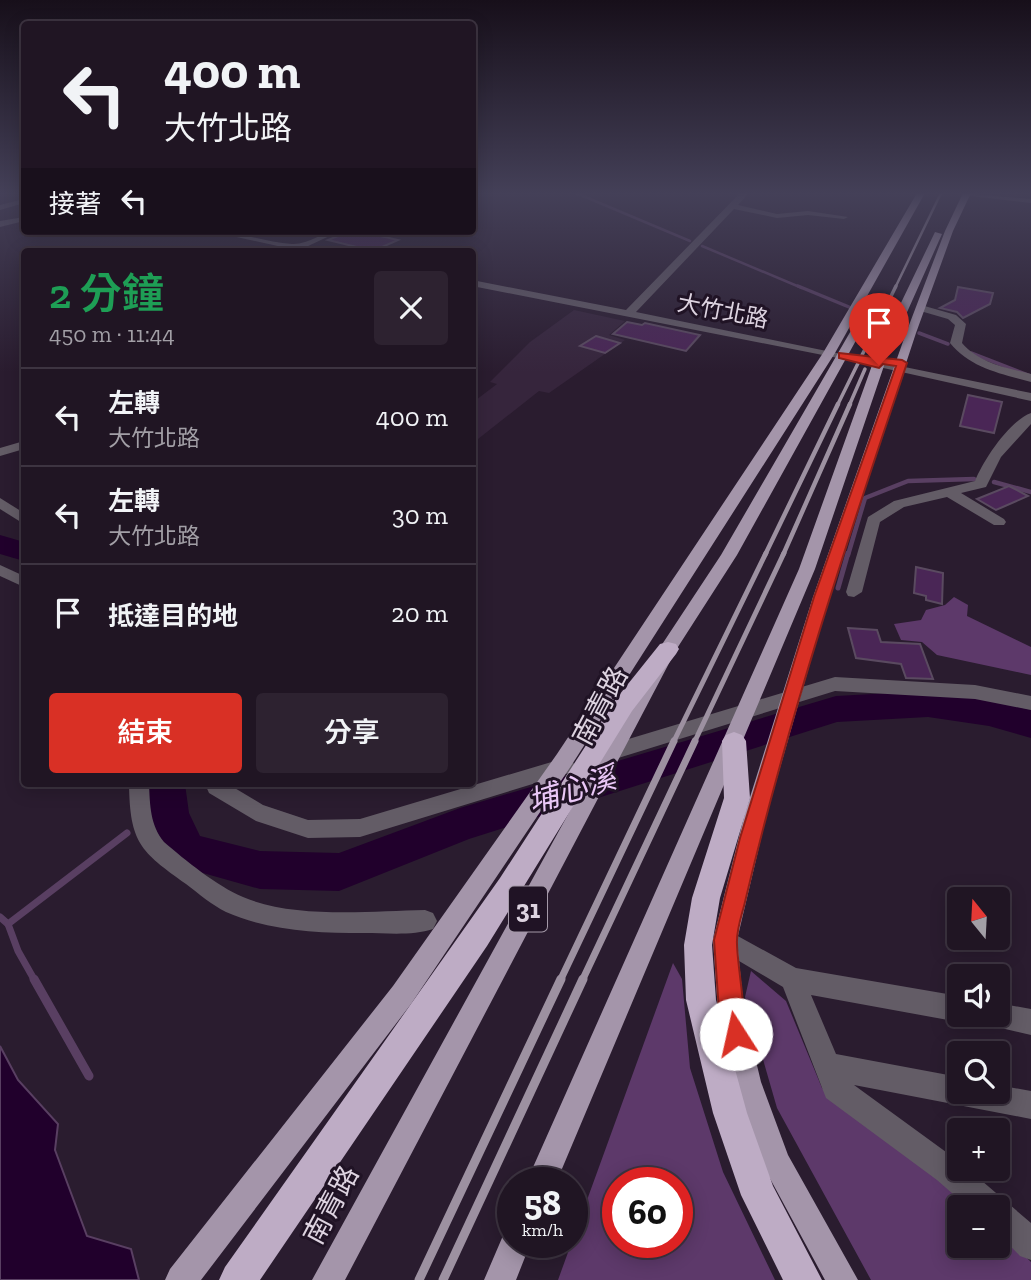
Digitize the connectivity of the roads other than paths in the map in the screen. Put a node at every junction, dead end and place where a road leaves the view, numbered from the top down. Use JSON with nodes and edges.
{"nodes":[{"id":1,"x":688,"y":253,"type":"edge"},
{"id":2,"x":890,"y":253,"type":"edge"},
{"id":3,"x":899,"y":253,"type":"edge"},
{"id":4,"x":929,"y":253,"type":"edge"},
{"id":5,"x":942,"y":253,"type":"edge"},
{"id":6,"x":476,"y":284,"type":"edge"},
{"id":7,"x":921,"y":308,"type":"junction"},
{"id":8,"x":628,"y":314,"type":"junction"},
{"id":9,"x":836,"y":354,"type":"junction"},
{"id":10,"x":879,"y":362,"type":"junction"},
{"id":11,"x":901,"y":366,"type":"junction"},
{"id":12,"x":1031,"y":379,"type":"edge"},
{"id":13,"x":1031,"y":390,"type":"edge"},
{"id":14,"x":1031,"y":397,"type":"edge"},
{"id":15,"x":1031,"y":417,"type":"edge"},
{"id":16,"x":21,"y":447,"type":"edge"},
{"id":17,"x":0,"y":452,"type":"edge"},
{"id":18,"x":949,"y":492,"type":"junction"},
{"id":19,"x":0,"y":502,"type":"edge"},
{"id":20,"x":21,"y":518,"type":"edge"},
{"id":21,"x":999,"y":522,"type":"dead end"},
{"id":22,"x":0,"y":570,"type":"edge"},
{"id":23,"x":21,"y":580,"type":"edge"},
{"id":24,"x":853,"y":592,"type":"dead end"},
{"id":25,"x":668,"y":649,"type":"junction"},
{"id":26,"x":1031,"y":703,"type":"edge"},
{"id":27,"x":734,"y":741,"type":"junction"},
{"id":28,"x":139,"y":787,"type":"edge"},
{"id":29,"x":216,"y":787,"type":"edge"},
{"id":30,"x":425,"y":921,"type":"dead end"},
{"id":31,"x":725,"y":940,"type":"junction"},
{"id":32,"x":792,"y":979,"type":"junction"},
{"id":33,"x":947,"y":1007,"type":"edge"},
{"id":34,"x":1010,"y":1018,"type":"edge"},
{"id":35,"x":1031,"y":1022,"type":"edge"},
{"id":36,"x":826,"y":1066,"type":"junction"},
{"id":37,"x":947,"y":1089,"type":"edge"},
{"id":38,"x":1010,"y":1101,"type":"edge"},
{"id":39,"x":1031,"y":1105,"type":"edge"},
{"id":40,"x":548,"y":1167,"type":"edge"},
{"id":41,"x":977,"y":1195,"type":"edge"},
{"id":42,"x":1010,"y":1224,"type":"edge"},
{"id":43,"x":1031,"y":1245,"type":"edge"},
{"id":44,"x":509,"y":1258,"type":"edge"},
{"id":45,"x":181,"y":1280,"type":"edge"},
{"id":46,"x":238,"y":1280,"type":"edge"},
{"id":47,"x":328,"y":1280,"type":"edge"},
{"id":48,"x":500,"y":1280,"type":"edge"},
{"id":49,"x":803,"y":1280,"type":"edge"},
{"id":50,"x":842,"y":1280,"type":"edge"}],
"edges":[{"from":1,"to":8,"type":"street"},
{"from":2,"to":9,"type":"main road","number":"31"},
{"from":3,"to":9,"type":"main road","name":"南青路","number":"31"},
{"from":4,"to":10,"type":"main road"},
{"from":5,"to":7,"type":"main road"},
{"from":6,"to":8,"type":"street","name":"大竹北路"},
{"from":7,"to":11,"type":"main road"},
{"from":7,"to":12,"type":"street"},
{"from":8,"to":9,"type":"street","name":"大竹北路"},
{"from":9,"to":10,"type":"street","name":"大竹北路"},
{"from":9,"to":25,"type":"main road","name":"南青路","number":"31"},
{"from":9,"to":45,"type":"main road","number":"31"},
{"from":10,"to":11,"type":"street","name":"大竹北路"},
{"from":10,"to":27,"type":"main road"},
{"from":11,"to":13,"type":"street","name":"大竹北路"},
{"from":11,"to":14,"type":"street","name":"大竹北路"},
{"from":11,"to":31,"type":"main road"},
{"from":15,"to":18,"type":"street"},
{"from":16,"to":17,"type":"street"},
{"from":18,"to":21,"type":"street"},
{"from":18,"to":24,"type":"street"},
{"from":19,"to":20,"type":"street"},
{"from":22,"to":23,"type":"street"},
{"from":25,"to":46,"type":"highway"},
{"from":25,"to":47,"type":"main road","name":"南青路","number":"31"},
{"from":26,"to":29,"type":"street"},
{"from":27,"to":40,"type":"main road"},
{"from":27,"to":49,"type":"highway"},
{"from":28,"to":30,"type":"street"},
{"from":31,"to":32,"type":"street"},
{"from":31,"to":50,"type":"main road"},
{"from":32,"to":33,"type":"street"},
{"from":32,"to":36,"type":"street"},
{"from":34,"to":35,"type":"street"},
{"from":36,"to":37,"type":"street"},
{"from":36,"to":41,"type":"street"},
{"from":38,"to":39,"type":"street"},
{"from":42,"to":43,"type":"street"},
{"from":44,"to":48,"type":"main road"}]}
